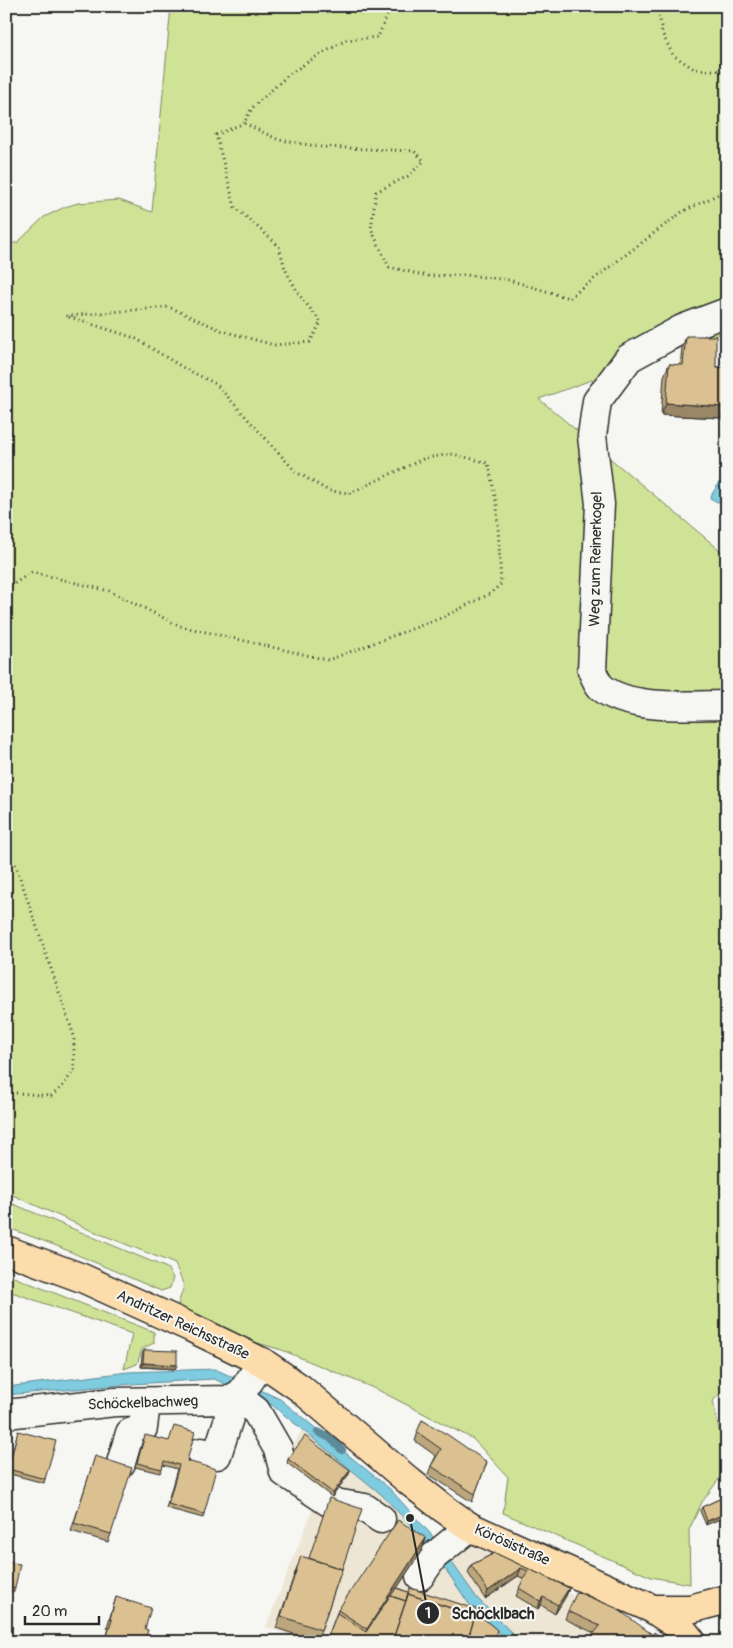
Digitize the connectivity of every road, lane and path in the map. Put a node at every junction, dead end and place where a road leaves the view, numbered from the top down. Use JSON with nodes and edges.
{"nodes":[{"id":1,"x":391,"y":6,"type":"edge"},
{"id":2,"x":658,"y":6,"type":"edge"},
{"id":3,"x":727,"y":71,"type":"edge"},
{"id":4,"x":244,"y":123,"type":"junction"},
{"id":5,"x":727,"y":190,"type":"edge"},
{"id":6,"x":727,"y":312,"type":"edge"},
{"id":7,"x":6,"y":589,"type":"edge"},
{"id":8,"x":727,"y":705,"type":"edge"},
{"id":9,"x":15,"y":863,"type":"dead end"},
{"id":10,"x":6,"y":1092,"type":"edge"},
{"id":11,"x":6,"y":1250,"type":"edge"},
{"id":12,"x":243,"y":1386,"type":"junction"},
{"id":13,"x":146,"y":1402,"type":"junction"},
{"id":14,"x":6,"y":1414,"type":"edge"},
{"id":15,"x":346,"y":1426,"type":"joint"},
{"id":16,"x":201,"y":1452,"type":"dead end"},
{"id":17,"x":121,"y":1463,"type":"edge"},
{"id":18,"x":381,"y":1520,"type":"dead end"},
{"id":19,"x":460,"y":1536,"type":"junction"},
{"id":20,"x":420,"y":1576,"type":"dead end"},
{"id":21,"x":727,"y":1599,"type":"edge"},
{"id":22,"x":653,"y":1609,"type":"junction"},
{"id":23,"x":692,"y":1642,"type":"edge"}],
"edges":[{"from":1,"to":4,"type":"path"},
{"from":2,"to":3,"type":"path"},
{"from":4,"to":5,"type":"path"},
{"from":4,"to":7,"type":"path"},
{"from":6,"to":8,"type":"street","name":"Weg zum Reinerkogel"},
{"from":9,"to":10,"type":"path"},
{"from":11,"to":12,"type":"main road","name":"Andritzer Reichsstraße"},
{"from":12,"to":13,"type":"street","name":"Schöckelbachweg"},
{"from":12,"to":15,"type":"main road","name":"Andritzer Reichsstraße"},
{"from":12,"to":16,"type":"street"},
{"from":12,"to":18,"type":"street"},
{"from":13,"to":14,"type":"street","name":"Schöckelbachweg"},
{"from":13,"to":17,"type":"street"},
{"from":15,"to":19,"type":"main road","name":"Körösistraße"},
{"from":19,"to":20,"type":"street"},
{"from":19,"to":22,"type":"main road","name":"Körösistraße"},
{"from":21,"to":22,"type":"main road"},
{"from":22,"to":23,"type":"main road","name":"Körösistraße"}]}
